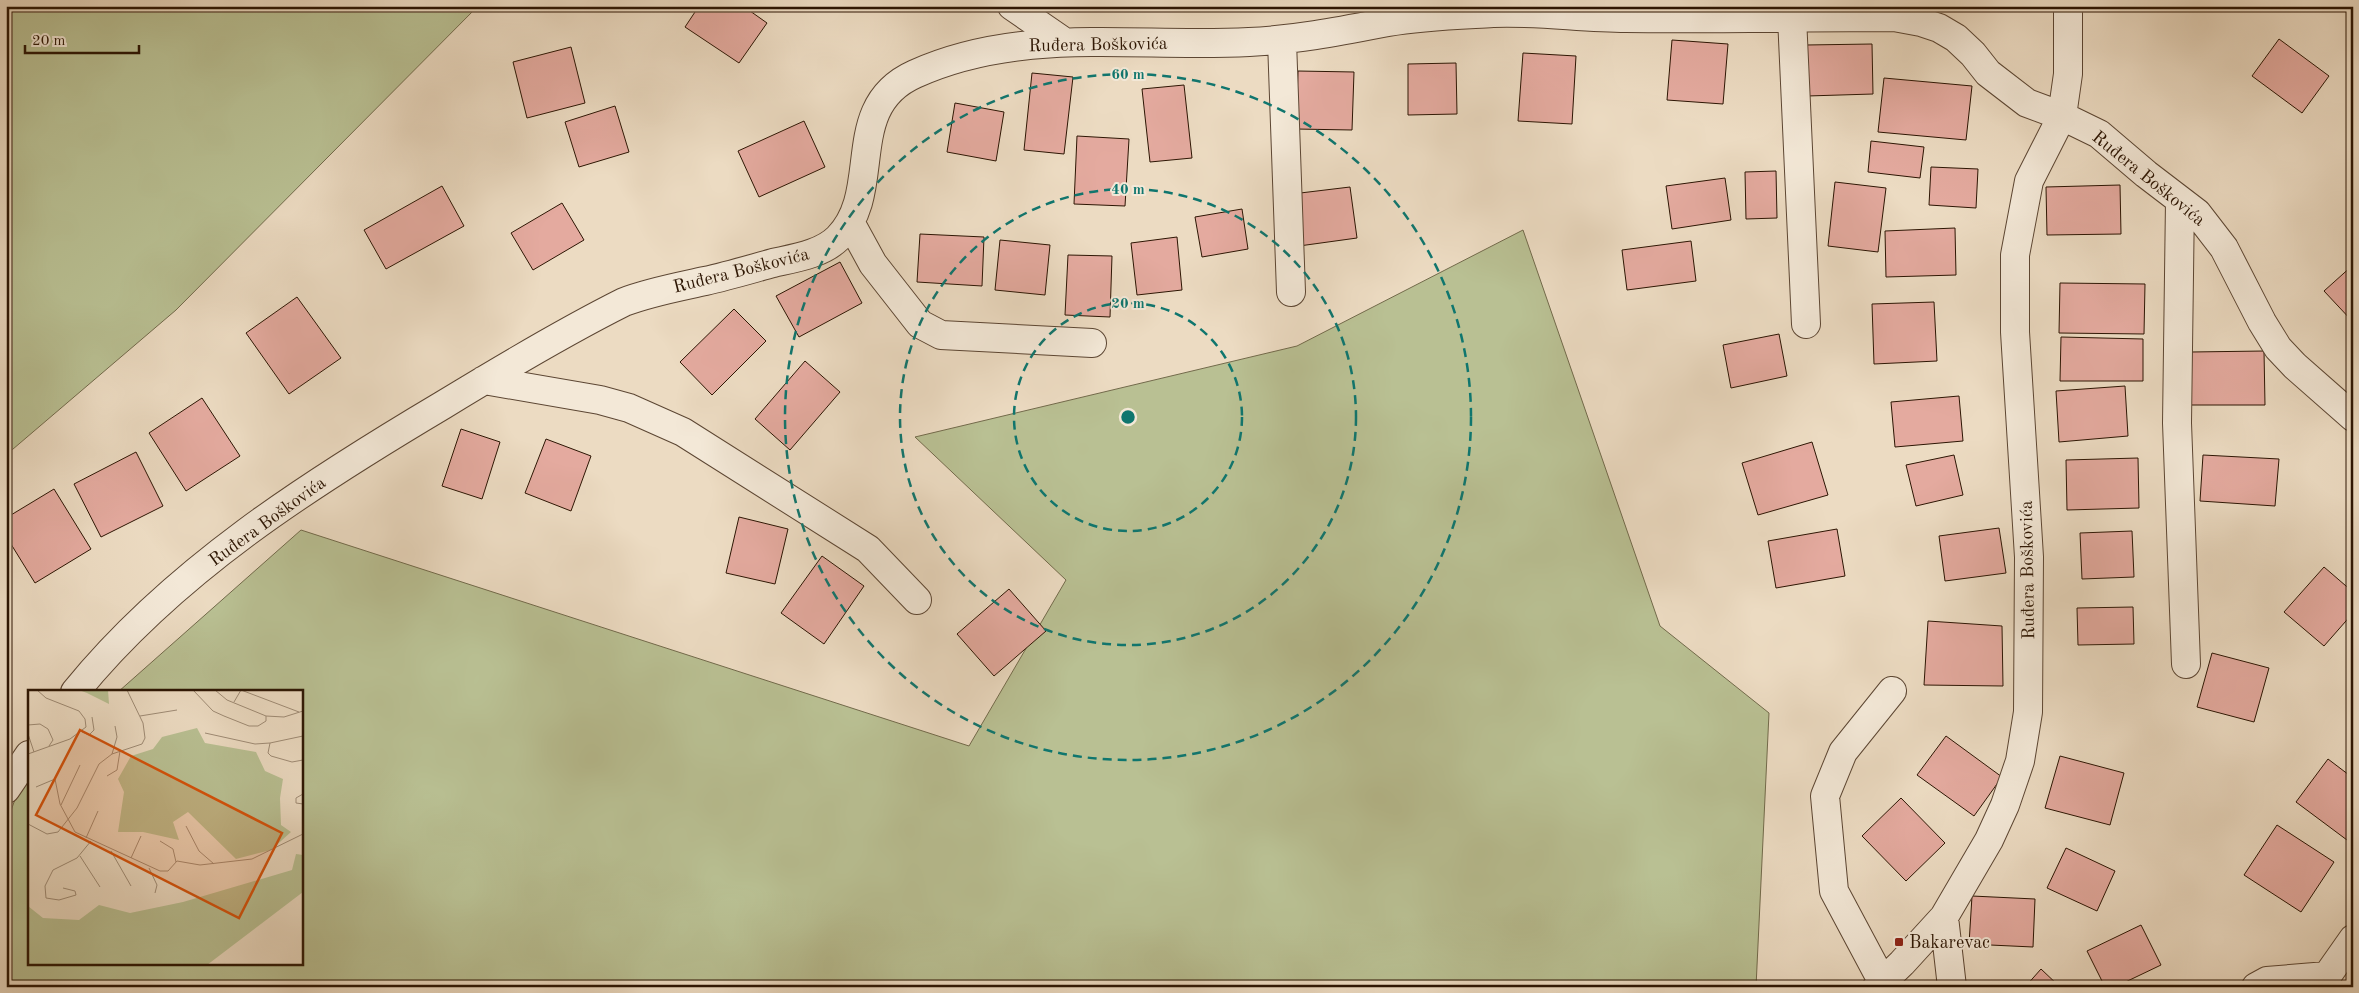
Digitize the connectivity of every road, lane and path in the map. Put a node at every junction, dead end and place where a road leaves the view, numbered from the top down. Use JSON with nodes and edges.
{"nodes":[{"id":1,"x":1012,"y":6,"type":"edge"},
{"id":2,"x":2068,"y":6,"type":"edge"},
{"id":3,"x":1494,"y":10,"type":"edge"},
{"id":4,"x":1730,"y":12,"type":"edge"},
{"id":5,"x":1792,"y":17,"type":"junction"},
{"id":6,"x":1063,"y":41,"type":"junction"},
{"id":7,"x":1282,"y":41,"type":"junction"},
{"id":8,"x":2062,"y":116,"type":"junction"},
{"id":9,"x":2180,"y":201,"type":"junction"},
{"id":10,"x":850,"y":222,"type":"junction"},
{"id":11,"x":1291,"y":292,"type":"dead end"},
{"id":12,"x":1806,"y":324,"type":"dead end"},
{"id":13,"x":1092,"y":343,"type":"dead end"},
{"id":14,"x":484,"y":380,"type":"junction"},
{"id":15,"x":2353,"y":417,"type":"edge"},
{"id":16,"x":918,"y":600,"type":"dead end"},
{"id":17,"x":2186,"y":664,"type":"dead end"},
{"id":18,"x":76,"y":690,"type":"edge"},
{"id":19,"x":1892,"y":691,"type":"dead end"},
{"id":20,"x":28,"y":756,"type":"edge"},
{"id":21,"x":6,"y":788,"type":"edge"},
{"id":22,"x":1944,"y":917,"type":"junction"},
{"id":23,"x":2353,"y":939,"type":"edge"},
{"id":24,"x":2326,"y":981,"type":"edge"},
{"id":25,"x":1879,"y":984,"type":"edge"},
{"id":26,"x":1952,"y":987,"type":"edge"},
{"id":27,"x":2256,"y":987,"type":"edge"}],
"edges":[{"from":1,"to":6,"type":"street"},
{"from":2,"to":8,"type":"street","name":"Ruđera Boškovića"},
{"from":3,"to":4,"type":"street","name":"Ruđera Boškovića"},
{"from":3,"to":7,"type":"street","name":"Ruđera Boškovića"},
{"from":4,"to":5,"type":"street","name":"Ruđera Boškovića"},
{"from":5,"to":8,"type":"street","name":"Ruđera Boškovića"},
{"from":5,"to":12,"type":"street"},
{"from":6,"to":7,"type":"street","name":"Ruđera Boškovića"},
{"from":6,"to":10,"type":"street","name":"Ruđera Boškovića"},
{"from":7,"to":11,"type":"street"},
{"from":8,"to":9,"type":"street","name":"Ruđera Boškovića"},
{"from":8,"to":22,"type":"street","name":"Ruđera Boškovića"},
{"from":9,"to":15,"type":"street","name":"Ruđera Boškovića"},
{"from":9,"to":17,"type":"street"},
{"from":10,"to":13,"type":"street"},
{"from":10,"to":14,"type":"street","name":"Ruđera Boškovića"},
{"from":14,"to":16,"type":"street"},
{"from":14,"to":18,"type":"street","name":"Ruđera Boškovića"},
{"from":19,"to":25,"type":"street"},
{"from":20,"to":21,"type":"street"},
{"from":22,"to":25,"type":"street","name":"Ruđera Boškovića"},
{"from":22,"to":26,"type":"street"},
{"from":23,"to":24,"type":"street"},
{"from":24,"to":27,"type":"street"}]}
